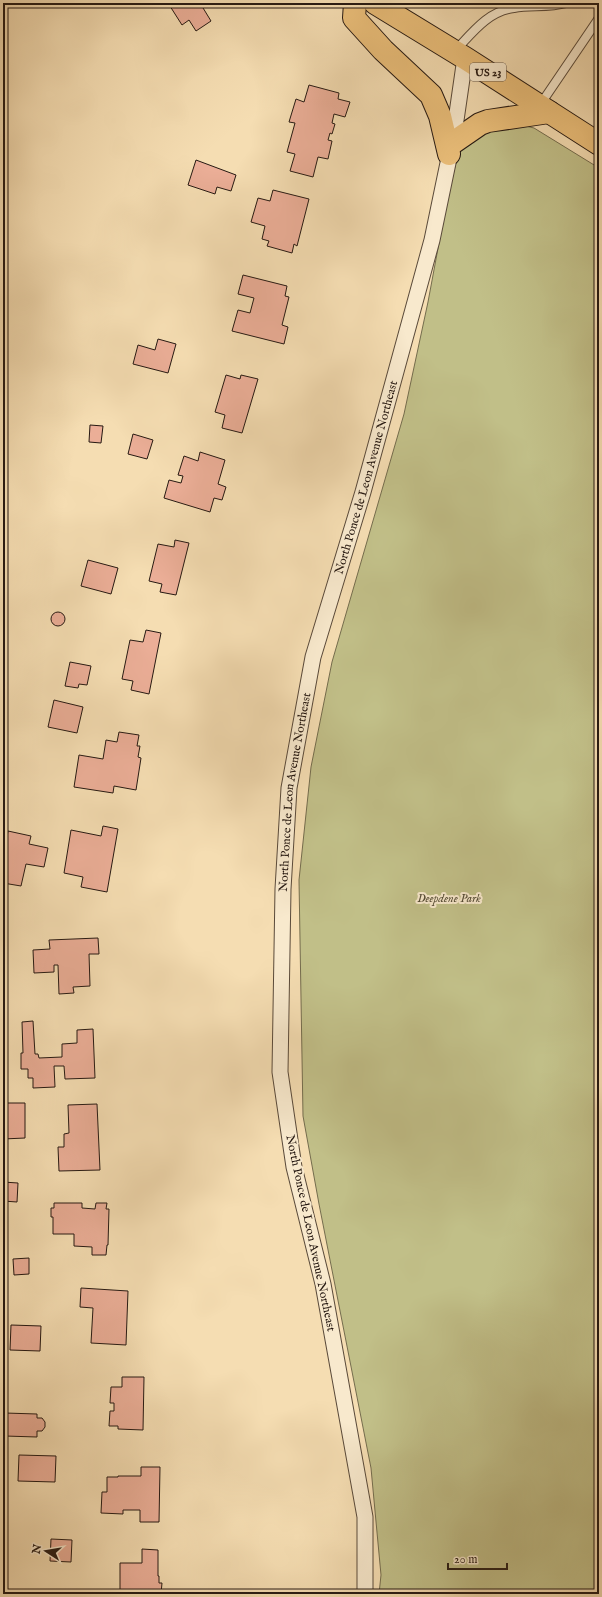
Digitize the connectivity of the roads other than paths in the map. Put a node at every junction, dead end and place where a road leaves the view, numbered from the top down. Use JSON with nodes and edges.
{"nodes":[{"id":1,"x":355,"y":3,"type":"edge"},
{"id":2,"x":375,"y":3,"type":"edge"},
{"id":3,"x":566,"y":3,"type":"edge"},
{"id":4,"x":599,"y":18,"type":"edge"},
{"id":5,"x":460,"y":54,"type":"junction"},
{"id":6,"x":544,"y":109,"type":"junction"},
{"id":7,"x":599,"y":144,"type":"edge"},
{"id":8,"x":450,"y":149,"type":"junction"},
{"id":9,"x":364,"y":1594,"type":"edge"}],
"edges":[{"from":1,"to":8,"type":"highway"},
{"from":2,"to":5,"type":"highway","number":"US 23"},
{"from":3,"to":5,"type":"lane"},
{"from":4,"to":6,"type":"lane"},
{"from":5,"to":6,"type":"highway","number":"US 23"},
{"from":5,"to":8,"type":"street","name":"North Ponce de Leon Avenue Northeast"},
{"from":6,"to":7,"type":"highway","number":"US 23"},
{"from":6,"to":8,"type":"highway"},
{"from":8,"to":9,"type":"street","name":"North Ponce de Leon Avenue Northeast"}]}
